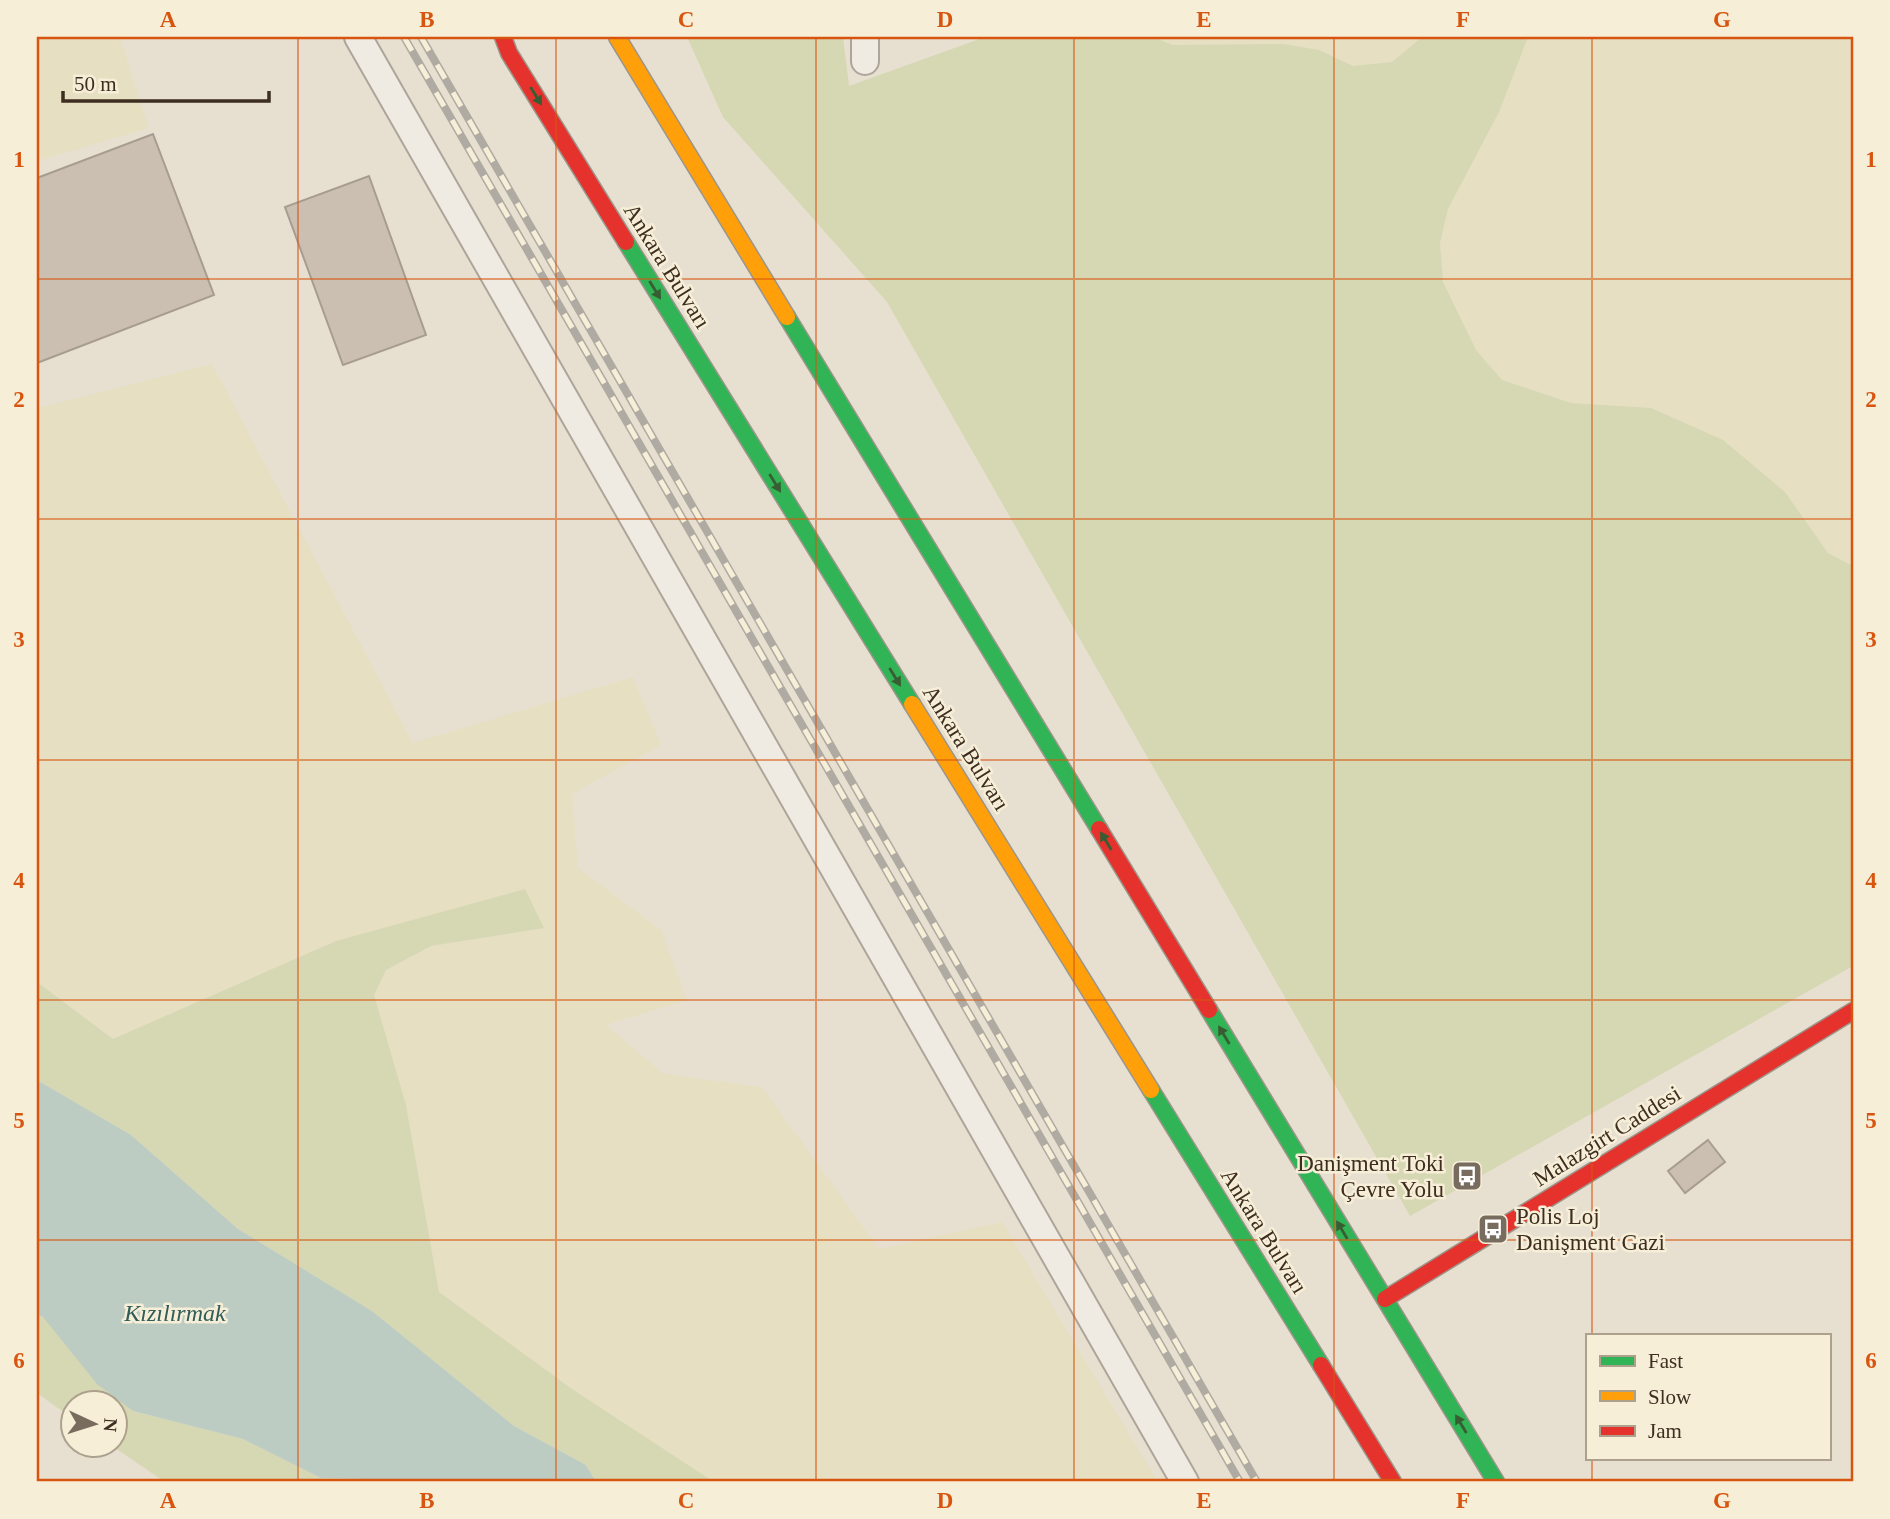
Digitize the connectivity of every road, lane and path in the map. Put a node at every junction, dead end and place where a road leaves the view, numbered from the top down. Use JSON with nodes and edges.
{"nodes":[{"id":1,"x":358,"y":37,"type":"edge"},
{"id":2,"x":503,"y":37,"type":"edge"},
{"id":3,"x":617,"y":37,"type":"edge"},
{"id":4,"x":1853,"y":1011,"type":"edge"},
{"id":5,"x":1385,"y":1299,"type":"junction"},
{"id":6,"x":1185,"y":1482,"type":"edge"},
{"id":7,"x":1393,"y":1482,"type":"edge"},
{"id":8,"x":1496,"y":1482,"type":"edge"}],
"edges":[{"from":1,"to":6,"type":"street"},
{"from":2,"to":7,"type":"main road","name":"Ankara Bulvarı","one_way":true},
{"from":5,"to":3,"type":"main road","one_way":true},
{"from":4,"to":5,"type":"main road","name":"Malazgirt Caddesi"},
{"from":8,"to":5,"type":"main road","one_way":true}]}
